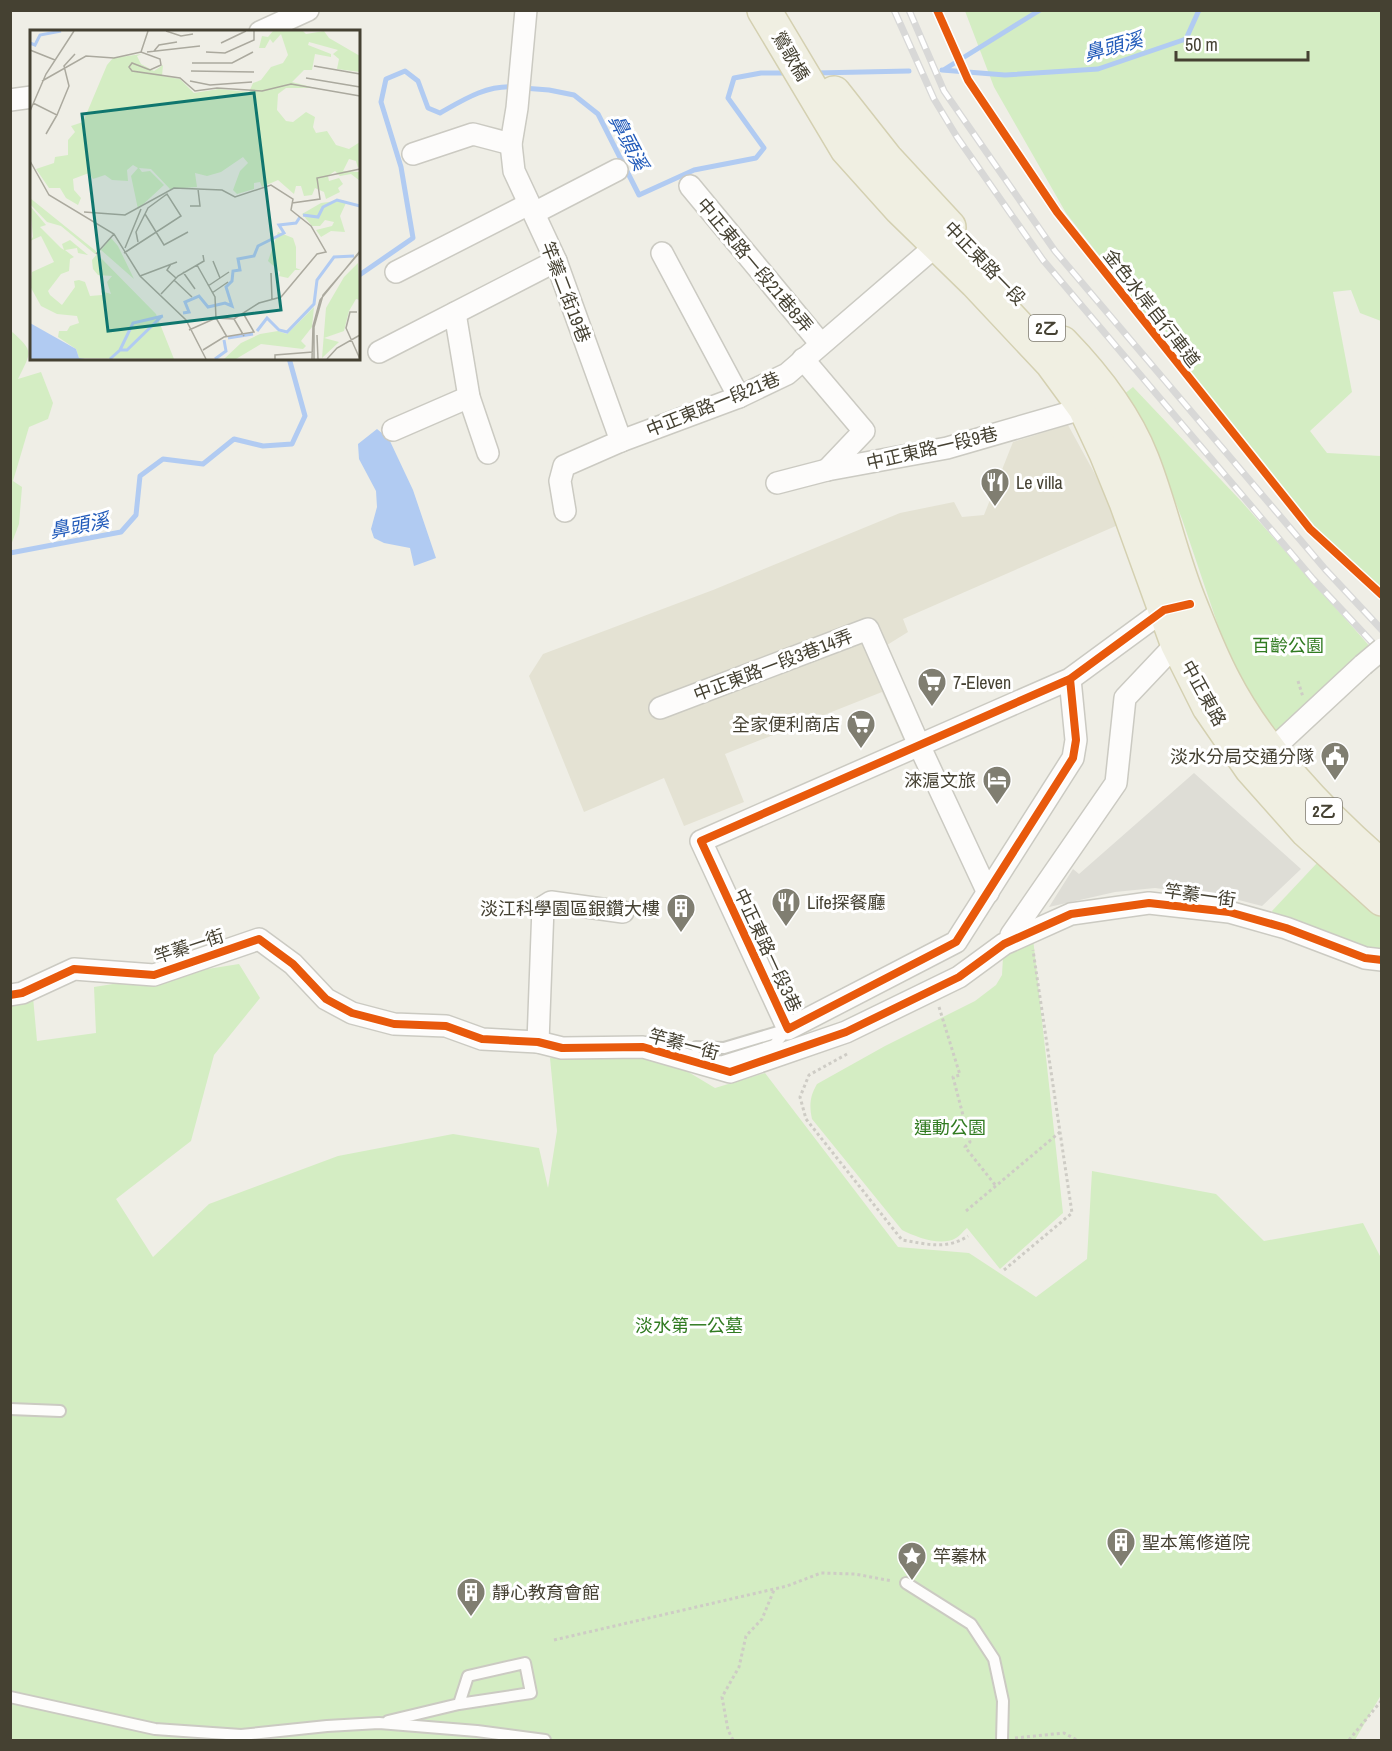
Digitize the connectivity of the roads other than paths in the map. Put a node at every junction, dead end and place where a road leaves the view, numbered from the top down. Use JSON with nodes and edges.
{"nodes":[{"id":1,"x":526,"y":10,"type":"edge"},
{"id":2,"x":772,"y":11,"type":"edge"},
{"id":3,"x":303,"y":12,"type":"edge"},
{"id":4,"x":264,"y":30,"type":"edge"},
{"id":5,"x":30,"y":97,"type":"edge"},
{"id":6,"x":826,"y":97,"type":"junction"},
{"id":7,"x":10,"y":100,"type":"edge"},
{"id":8,"x":510,"y":144,"type":"junction"},
{"id":9,"x":413,"y":154,"type":"dead end"},
{"id":10,"x":617,"y":170,"type":"dead end"},
{"id":11,"x":690,"y":186,"type":"dead end"},
{"id":12,"x":532,"y":208,"type":"junction"},
{"id":13,"x":938,"y":244,"type":"junction"},
{"id":14,"x":662,"y":254,"type":"dead end"},
{"id":15,"x":556,"y":261,"type":"junction"},
{"id":16,"x":396,"y":272,"type":"dead end"},
{"id":17,"x":454,"y":314,"type":"junction"},
{"id":18,"x":821,"y":344,"type":"junction"},
{"id":19,"x":379,"y":352,"type":"dead end"},
{"id":20,"x":804,"y":359,"type":"junction"},
{"id":21,"x":469,"y":397,"type":"junction"},
{"id":22,"x":739,"y":397,"type":"junction"},
{"id":23,"x":1085,"y":408,"type":"junction"},
{"id":24,"x":393,"y":430,"type":"dead end"},
{"id":25,"x":621,"y":441,"type":"junction"},
{"id":26,"x":488,"y":453,"type":"dead end"},
{"id":27,"x":827,"y":470,"type":"junction"},
{"id":28,"x":777,"y":483,"type":"dead end"},
{"id":29,"x":565,"y":511,"type":"dead end"},
{"id":30,"x":1177,"y":607,"type":"junction"},
{"id":31,"x":1177,"y":643,"type":"junction"},
{"id":32,"x":1382,"y":649,"type":"edge"},
{"id":33,"x":1071,"y":679,"type":"junction"},
{"id":34,"x":660,"y":708,"type":"dead end"},
{"id":35,"x":919,"y":745,"type":"junction"},
{"id":36,"x":1260,"y":760,"type":"junction"},
{"id":37,"x":1382,"y":868,"type":"edge"},
{"id":38,"x":988,"y":893,"type":"junction"},
{"id":39,"x":1382,"y":898,"type":"edge"},
{"id":40,"x":623,"y":912,"type":"dead end"},
{"id":41,"x":1021,"y":934,"type":"junction"},
{"id":42,"x":1382,"y":960,"type":"edge"},
{"id":43,"x":10,"y":995,"type":"edge"},
{"id":44,"x":788,"y":1029,"type":"junction"},
{"id":45,"x":538,"y":1042,"type":"junction"},
{"id":46,"x":695,"y":1055,"type":"junction"},
{"id":47,"x":10,"y":1409,"type":"edge"},
{"id":48,"x":60,"y":1411,"type":"dead end"},
{"id":49,"x":906,"y":1583,"type":"road end"},
{"id":50,"x":10,"y":1697,"type":"edge"},
{"id":51,"x":459,"y":1704,"type":"junction"},
{"id":52,"x":379,"y":1724,"type":"junction"},
{"id":53,"x":545,"y":1740,"type":"edge"},
{"id":54,"x":1003,"y":1740,"type":"edge"}],
"edges":[{"from":1,"to":8,"type":"street","name":"竿蓁二街19巷"},
{"from":2,"to":6,"type":"main road","name":"鶯歌橋","number":"2乙"},
{"from":3,"to":4,"type":"street"},
{"from":5,"to":7,"type":"street"},
{"from":6,"to":13,"type":"main road","name":"中正東路一段","number":"2乙"},
{"from":6,"to":30,"type":"main road","name":"中正東路一段","number":"2乙"},
{"from":8,"to":9,"type":"street"},
{"from":8,"to":12,"type":"street","name":"竿蓁二街19巷"},
{"from":10,"to":12,"type":"street"},
{"from":11,"to":18,"type":"street","name":"中正東路一段21巷8弄"},
{"from":12,"to":15,"type":"street","name":"竿蓁二街19巷"},
{"from":12,"to":16,"type":"street"},
{"from":13,"to":18,"type":"street","name":"中正東路一段21巷"},
{"from":13,"to":23,"type":"main road","name":"中正東路一段","number":"2乙"},
{"from":14,"to":22,"type":"street"},
{"from":15,"to":17,"type":"street"},
{"from":15,"to":25,"type":"street","name":"竿蓁二街19巷"},
{"from":17,"to":19,"type":"street"},
{"from":17,"to":21,"type":"street"},
{"from":18,"to":20,"type":"street","name":"中正東路一段21巷"},
{"from":20,"to":22,"type":"street","name":"中正東路一段21巷"},
{"from":20,"to":27,"type":"street"},
{"from":21,"to":24,"type":"street"},
{"from":21,"to":26,"type":"street"},
{"from":22,"to":25,"type":"street","name":"中正東路一段21巷"},
{"from":23,"to":27,"type":"street","name":"中正東路一段9巷"},
{"from":23,"to":30,"type":"main road","name":"中正東路一段","number":"2乙"},
{"from":25,"to":29,"type":"street","name":"中正東路一段21巷"},
{"from":27,"to":28,"type":"street","name":"中正東路一段9巷"},
{"from":30,"to":31,"type":"main road","name":"中正東路","number":"2乙"},
{"from":30,"to":33,"type":"street","name":"中正東路一段3巷"},
{"from":30,"to":36,"type":"main road","name":"中正東路","number":"2乙"},
{"from":31,"to":36,"type":"main road","name":"中正東路","number":"2乙"},
{"from":31,"to":41,"type":"street"},
{"from":32,"to":36,"type":"street","bridge":true},
{"from":33,"to":35,"type":"street","name":"中正東路一段3巷"},
{"from":33,"to":38,"type":"street","name":"中正東路一段3巷"},
{"from":34,"to":35,"type":"street","name":"中正東路一段3巷14弄"},
{"from":35,"to":38,"type":"street"},
{"from":35,"to":44,"type":"street","name":"中正東路一段3巷"},
{"from":36,"to":37,"type":"main road","name":"中正東路","number":"2乙"},
{"from":36,"to":39,"type":"main road","name":"中正東路","number":"2乙"},
{"from":38,"to":44,"type":"street","name":"中正東路一段3巷"},
{"from":40,"to":45,"type":"street"},
{"from":41,"to":42,"type":"street","name":"竿蓁一街"},
{"from":41,"to":46,"type":"street","name":"竿蓁一街"},
{"from":43,"to":45,"type":"street","name":"竿蓁一街"},
{"from":44,"to":46,"type":"lane"},
{"from":44,"to":46,"type":"lane"},
{"from":45,"to":46,"type":"street","name":"竿蓁一街"},
{"from":47,"to":48,"type":"lane"},
{"from":49,"to":54,"type":"lane"},
{"from":50,"to":52,"type":"lane"},
{"from":51,"to":51,"type":"lane"},
{"from":51,"to":52,"type":"lane"},
{"from":52,"to":53,"type":"lane"}]}
